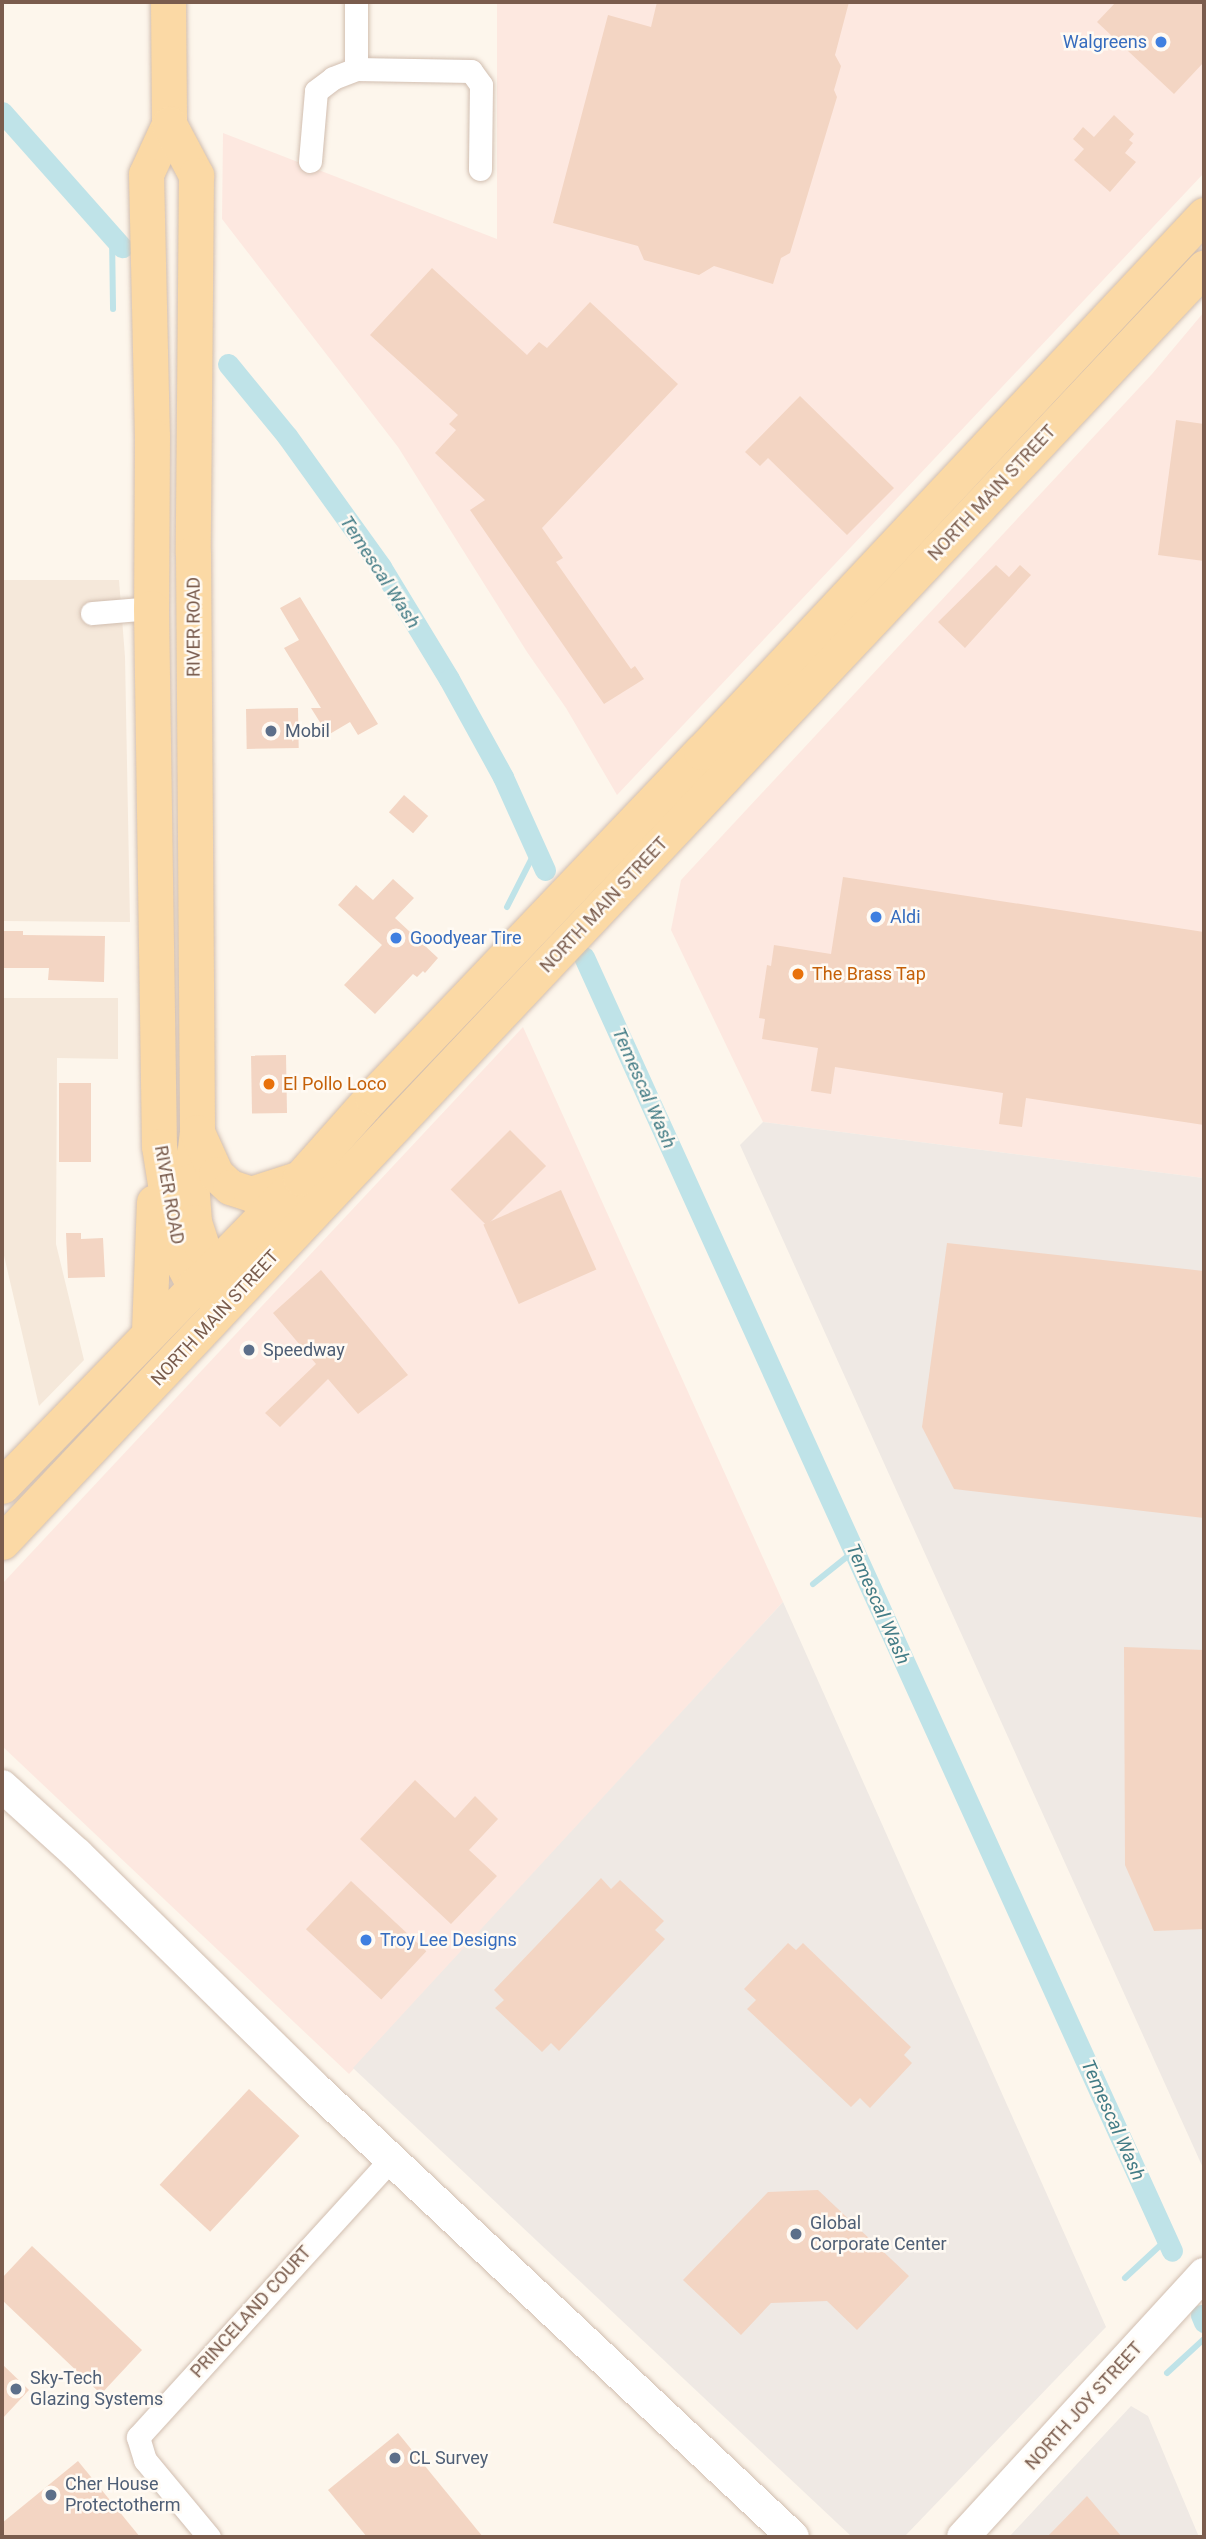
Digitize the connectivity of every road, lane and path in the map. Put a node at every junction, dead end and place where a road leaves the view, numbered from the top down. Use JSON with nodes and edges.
{"nodes":[{"id":1,"x":168,"y":2,"type":"edge"},
{"id":2,"x":356,"y":2,"type":"edge"},
{"id":3,"x":356,"y":69,"type":"junction"},
{"id":4,"x":169,"y":124,"type":"junction"},
{"id":5,"x":310,"y":161,"type":"dead end"},
{"id":6,"x":480,"y":169,"type":"dead end"},
{"id":7,"x":1204,"y":215,"type":"edge"},
{"id":8,"x":1204,"y":268,"type":"edge"},
{"id":9,"x":152,"y":436,"type":"junction"},
{"id":10,"x":193,"y":553,"type":"junction"},
{"id":11,"x":151,"y":608,"type":"junction"},
{"id":12,"x":92,"y":613,"type":"dead end"},
{"id":13,"x":194,"y":855,"type":"junction"},
{"id":14,"x":197,"y":1132,"type":"junction"},
{"id":15,"x":159,"y":1146,"type":"junction"},
{"id":16,"x":300,"y":1178,"type":"junction"},
{"id":17,"x":203,"y":1275,"type":"junction"},
{"id":18,"x":229,"y":1304,"type":"junction"},
{"id":19,"x":149,"y":1331,"type":"junction"},
{"id":20,"x":2,"y":1486,"type":"edge"},
{"id":21,"x":2,"y":1542,"type":"edge"},
{"id":22,"x":2,"y":1786,"type":"edge"},
{"id":23,"x":391,"y":2159,"type":"junction"},
{"id":24,"x":1204,"y":2274,"type":"edge"},
{"id":25,"x":209,"y":2537,"type":"edge"},
{"id":26,"x":793,"y":2537,"type":"edge"},
{"id":27,"x":962,"y":2537,"type":"edge"}],
"edges":[{"from":1,"to":4,"type":"main road","name":"RIVER ROAD"},
{"from":2,"to":3,"type":"street"},
{"from":3,"to":5,"type":"street"},
{"from":3,"to":6,"type":"street"},
{"from":4,"to":9,"type":"main road","name":"RIVER ROAD"},
{"from":4,"to":10,"type":"main road","name":"RIVER ROAD"},
{"from":7,"to":16,"type":"main road","name":"NORTH MAIN STREET"},
{"from":8,"to":18,"type":"main road","name":"NORTH MAIN STREET"},
{"from":9,"to":10,"type":"main road"},
{"from":9,"to":11,"type":"main road","name":"RIVER ROAD"},
{"from":10,"to":13,"type":"main road","name":"RIVER ROAD"},
{"from":11,"to":12,"type":"street"},
{"from":11,"to":13,"type":"main road"},
{"from":11,"to":15,"type":"main road","name":"RIVER ROAD"},
{"from":13,"to":14,"type":"main road","name":"RIVER ROAD"},
{"from":14,"to":16,"type":"main road"},
{"from":14,"to":17,"type":"main road","name":"RIVER ROAD"},
{"from":15,"to":17,"type":"main road","name":"RIVER ROAD"},
{"from":15,"to":19,"type":"main road"},
{"from":16,"to":17,"type":"main road","name":"NORTH MAIN STREET"},
{"from":17,"to":18,"type":"main road","name":"RIVER ROAD"},
{"from":17,"to":19,"type":"main road","name":"NORTH MAIN STREET"},
{"from":18,"to":21,"type":"main road","name":"NORTH MAIN STREET"},
{"from":19,"to":20,"type":"main road","name":"NORTH MAIN STREET"},
{"from":22,"to":23,"type":"street"},
{"from":23,"to":25,"type":"street","name":"PRINCELAND COURT"},
{"from":23,"to":26,"type":"street"},
{"from":24,"to":27,"type":"street","name":"NORTH JOY STREET"}]}
